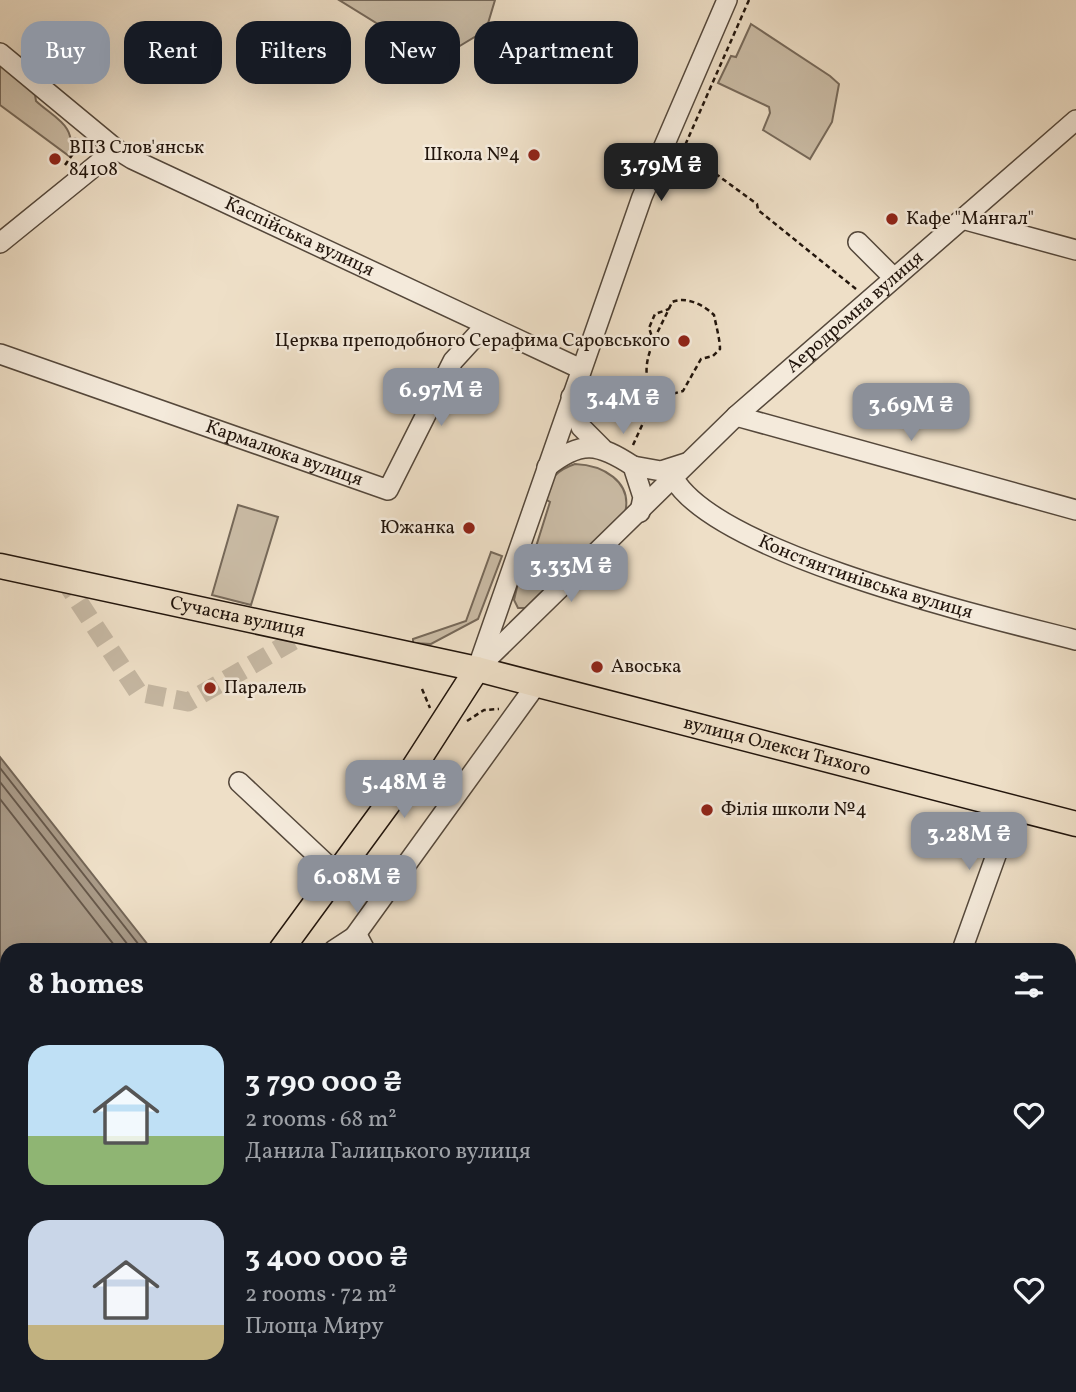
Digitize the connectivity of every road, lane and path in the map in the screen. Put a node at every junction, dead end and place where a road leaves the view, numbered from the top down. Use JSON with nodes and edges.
{"nodes":[{"id":1,"x":727,"y":0,"type":"edge"},
{"id":2,"x":749,"y":0,"type":"edge"},
{"id":3,"x":0,"y":53,"type":"edge"},
{"id":4,"x":70,"y":111,"type":"junction"},
{"id":5,"x":1076,"y":120,"type":"edge"},
{"id":6,"x":116,"y":149,"type":"junction"},
{"id":7,"x":65,"y":165,"type":"dead end"},
{"id":8,"x":962,"y":219,"type":"junction"},
{"id":9,"x":858,"y":242,"type":"dead end"},
{"id":10,"x":0,"y":243,"type":"edge"},
{"id":11,"x":1076,"y":250,"type":"edge"},
{"id":12,"x":894,"y":278,"type":"junction"},
{"id":13,"x":869,"y":300,"type":"junction"},
{"id":14,"x":668,"y":309,"type":"junction"},
{"id":15,"x":485,"y":326,"type":"junction"},
{"id":16,"x":654,"y":344,"type":"junction"},
{"id":17,"x":0,"y":354,"type":"edge"},
{"id":18,"x":581,"y":369,"type":"junction"},
{"id":19,"x":659,"y":388,"type":"junction"},
{"id":20,"x":571,"y":397,"type":"junction"},
{"id":21,"x":736,"y":416,"type":"junction"},
{"id":22,"x":602,"y":447,"type":"junction"},
{"id":23,"x":691,"y":461,"type":"junction"},
{"id":24,"x":630,"y":463,"type":"junction"},
{"id":25,"x":546,"y":468,"type":"junction"},
{"id":26,"x":674,"y":479,"type":"junction"},
{"id":27,"x":1076,"y":510,"type":"edge"},
{"id":28,"x":640,"y":512,"type":"junction"},
{"id":29,"x":0,"y":566,"type":"edge"},
{"id":30,"x":1076,"y":640,"type":"edge"},
{"id":31,"x":477,"y":669,"type":"junction"},
{"id":32,"x":536,"y":685,"type":"junction"},
{"id":33,"x":239,"y":782,"type":"dead end"},
{"id":34,"x":1013,"y":808,"type":"junction"},
{"id":35,"x":1076,"y":824,"type":"edge"},
{"id":36,"x":337,"y":874,"type":"junction"},
{"id":37,"x":292,"y":943,"type":"edge"},
{"id":38,"x":360,"y":943,"type":"edge"},
{"id":39,"x":965,"y":943,"type":"edge"}],
"edges":[{"from":1,"to":18,"type":"street"},
{"from":2,"to":13,"type":"path"},
{"from":3,"to":4,"type":"street","name":"Каспійська вулиця"},
{"from":4,"to":6,"type":"street","name":"Каспійська вулиця"},
{"from":4,"to":7,"type":"path"},
{"from":5,"to":8,"type":"street","name":"Аеродромна вулиця"},
{"from":6,"to":10,"type":"street"},
{"from":6,"to":15,"type":"street","name":"Каспійська вулиця"},
{"from":8,"to":11,"type":"street"},
{"from":8,"to":12,"type":"street","name":"Аеродромна вулиця"},
{"from":9,"to":12,"type":"street"},
{"from":12,"to":13,"type":"street","name":"Аеродромна вулиця"},
{"from":13,"to":21,"type":"street","name":"Аеродромна вулиця"},
{"from":14,"to":16,"type":"path"},
{"from":14,"to":16,"type":"path"},
{"from":14,"to":19,"type":"path"},
{"from":15,"to":17,"type":"street","name":"Кармалюка вулиця"},
{"from":15,"to":18,"type":"street","name":"Каспійська вулиця"},
{"from":16,"to":19,"type":"path"},
{"from":18,"to":20,"type":"street"},
{"from":19,"to":24,"type":"path"},
{"from":20,"to":22,"type":"street"},
{"from":20,"to":25,"type":"street"},
{"from":21,"to":23,"type":"street","name":"Аеродромна вулиця"},
{"from":21,"to":27,"type":"street"},
{"from":22,"to":24,"type":"street"},
{"from":22,"to":25,"type":"street"},
{"from":23,"to":24,"type":"street"},
{"from":23,"to":26,"type":"street","name":"Аеродромна вулиця"},
{"from":24,"to":28,"type":"street"},
{"from":25,"to":31,"type":"street"},
{"from":26,"to":28,"type":"street","name":"Аеродромна вулиця"},
{"from":26,"to":30,"type":"street","name":"Констянтинівська вулиця"},
{"from":28,"to":31,"type":"street","name":"Аеродромна вулиця"},
{"from":29,"to":31,"type":"main road","name":"Сучасна вулиця"},
{"from":31,"to":32,"type":"main road","name":"вулиця Олекси Тихого"},
{"from":31,"to":36,"type":"main road"},
{"from":32,"to":34,"type":"main road","name":"вулиця Олекси Тихого"},
{"from":32,"to":38,"type":"street"},
{"from":33,"to":36,"type":"street"},
{"from":34,"to":35,"type":"main road","name":"вулиця Олекси Тихого"},
{"from":34,"to":39,"type":"street"},
{"from":36,"to":37,"type":"main road"}]}
